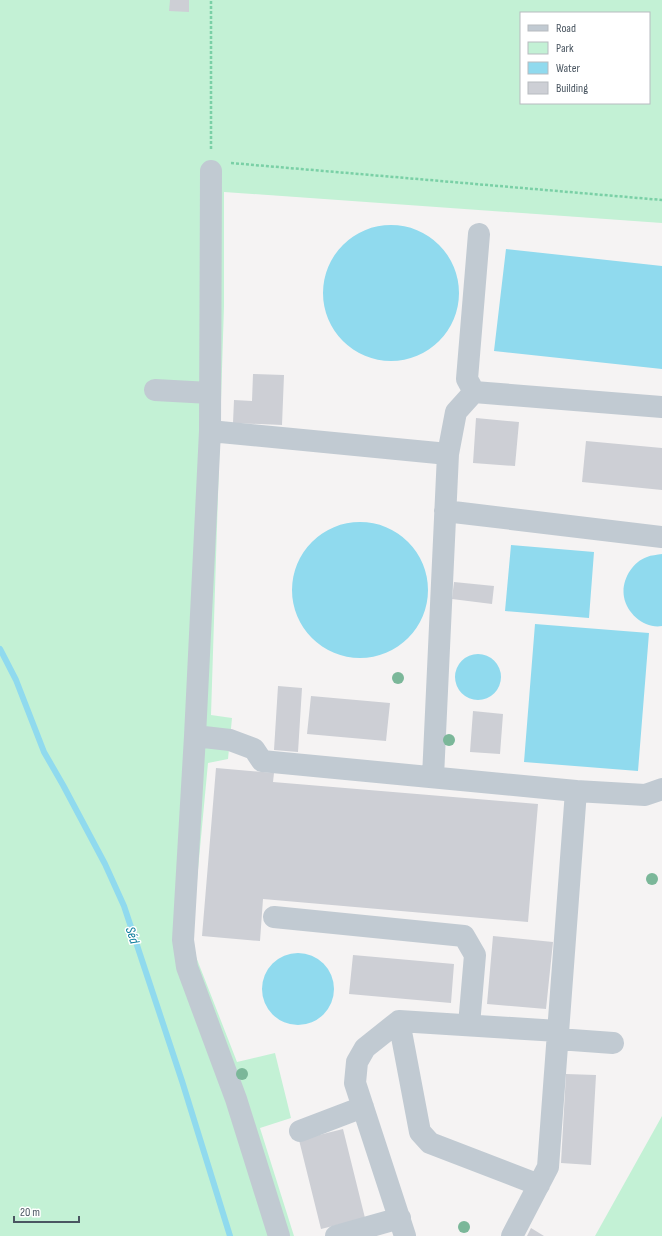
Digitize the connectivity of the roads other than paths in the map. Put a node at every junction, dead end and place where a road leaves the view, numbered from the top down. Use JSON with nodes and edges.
{"nodes":[{"id":1,"x":211,"y":171,"type":"road end"},
{"id":2,"x":479,"y":234,"type":"dead end"},
{"id":3,"x":154,"y":390,"type":"dead end"},
{"id":4,"x":474,"y":392,"type":"junction"},
{"id":5,"x":210,"y":393,"type":"junction"},
{"id":6,"x":662,"y":407,"type":"edge"},
{"id":7,"x":210,"y":431,"type":"junction"},
{"id":8,"x":448,"y":454,"type":"junction"},
{"id":9,"x":445,"y":511,"type":"junction"},
{"id":10,"x":662,"y":537,"type":"edge"},
{"id":11,"x":195,"y":736,"type":"junction"},
{"id":12,"x":433,"y":777,"type":"junction"},
{"id":13,"x":662,"y":789,"type":"edge"},
{"id":14,"x":576,"y":791,"type":"junction"},
{"id":15,"x":274,"y":917,"type":"dead end"},
{"id":16,"x":399,"y":1021,"type":"junction"},
{"id":17,"x":470,"y":1025,"type":"junction"},
{"id":18,"x":558,"y":1035,"type":"junction"},
{"id":19,"x":613,"y":1043,"type":"dead end"},
{"id":20,"x":363,"y":1106,"type":"junction"},
{"id":21,"x":300,"y":1131,"type":"dead end"},
{"id":22,"x":539,"y":1185,"type":"junction"},
{"id":23,"x":402,"y":1227,"type":"edge"},
{"id":24,"x":279,"y":1236,"type":"edge"},
{"id":25,"x":336,"y":1236,"type":"edge"},
{"id":26,"x":512,"y":1236,"type":"edge"}],
"edges":[{"from":1,"to":5,"type":"lane"},
{"from":2,"to":4,"type":"lane"},
{"from":3,"to":5,"type":"lane"},
{"from":4,"to":6,"type":"lane"},
{"from":4,"to":8,"type":"lane"},
{"from":5,"to":7,"type":"lane"},
{"from":7,"to":8,"type":"lane"},
{"from":7,"to":11,"type":"lane"},
{"from":8,"to":9,"type":"lane"},
{"from":9,"to":10,"type":"lane"},
{"from":9,"to":12,"type":"lane"},
{"from":11,"to":12,"type":"lane"},
{"from":11,"to":24,"type":"lane"},
{"from":12,"to":14,"type":"lane"},
{"from":13,"to":14,"type":"lane"},
{"from":14,"to":18,"type":"lane"},
{"from":15,"to":17,"type":"lane"},
{"from":16,"to":17,"type":"lane"},
{"from":16,"to":20,"type":"lane"},
{"from":16,"to":22,"type":"lane"},
{"from":17,"to":18,"type":"lane"},
{"from":18,"to":19,"type":"lane"},
{"from":18,"to":22,"type":"lane"},
{"from":20,"to":21,"type":"lane"},
{"from":20,"to":23,"type":"lane"},
{"from":22,"to":26,"type":"lane"},
{"from":23,"to":25,"type":"lane"}]}
